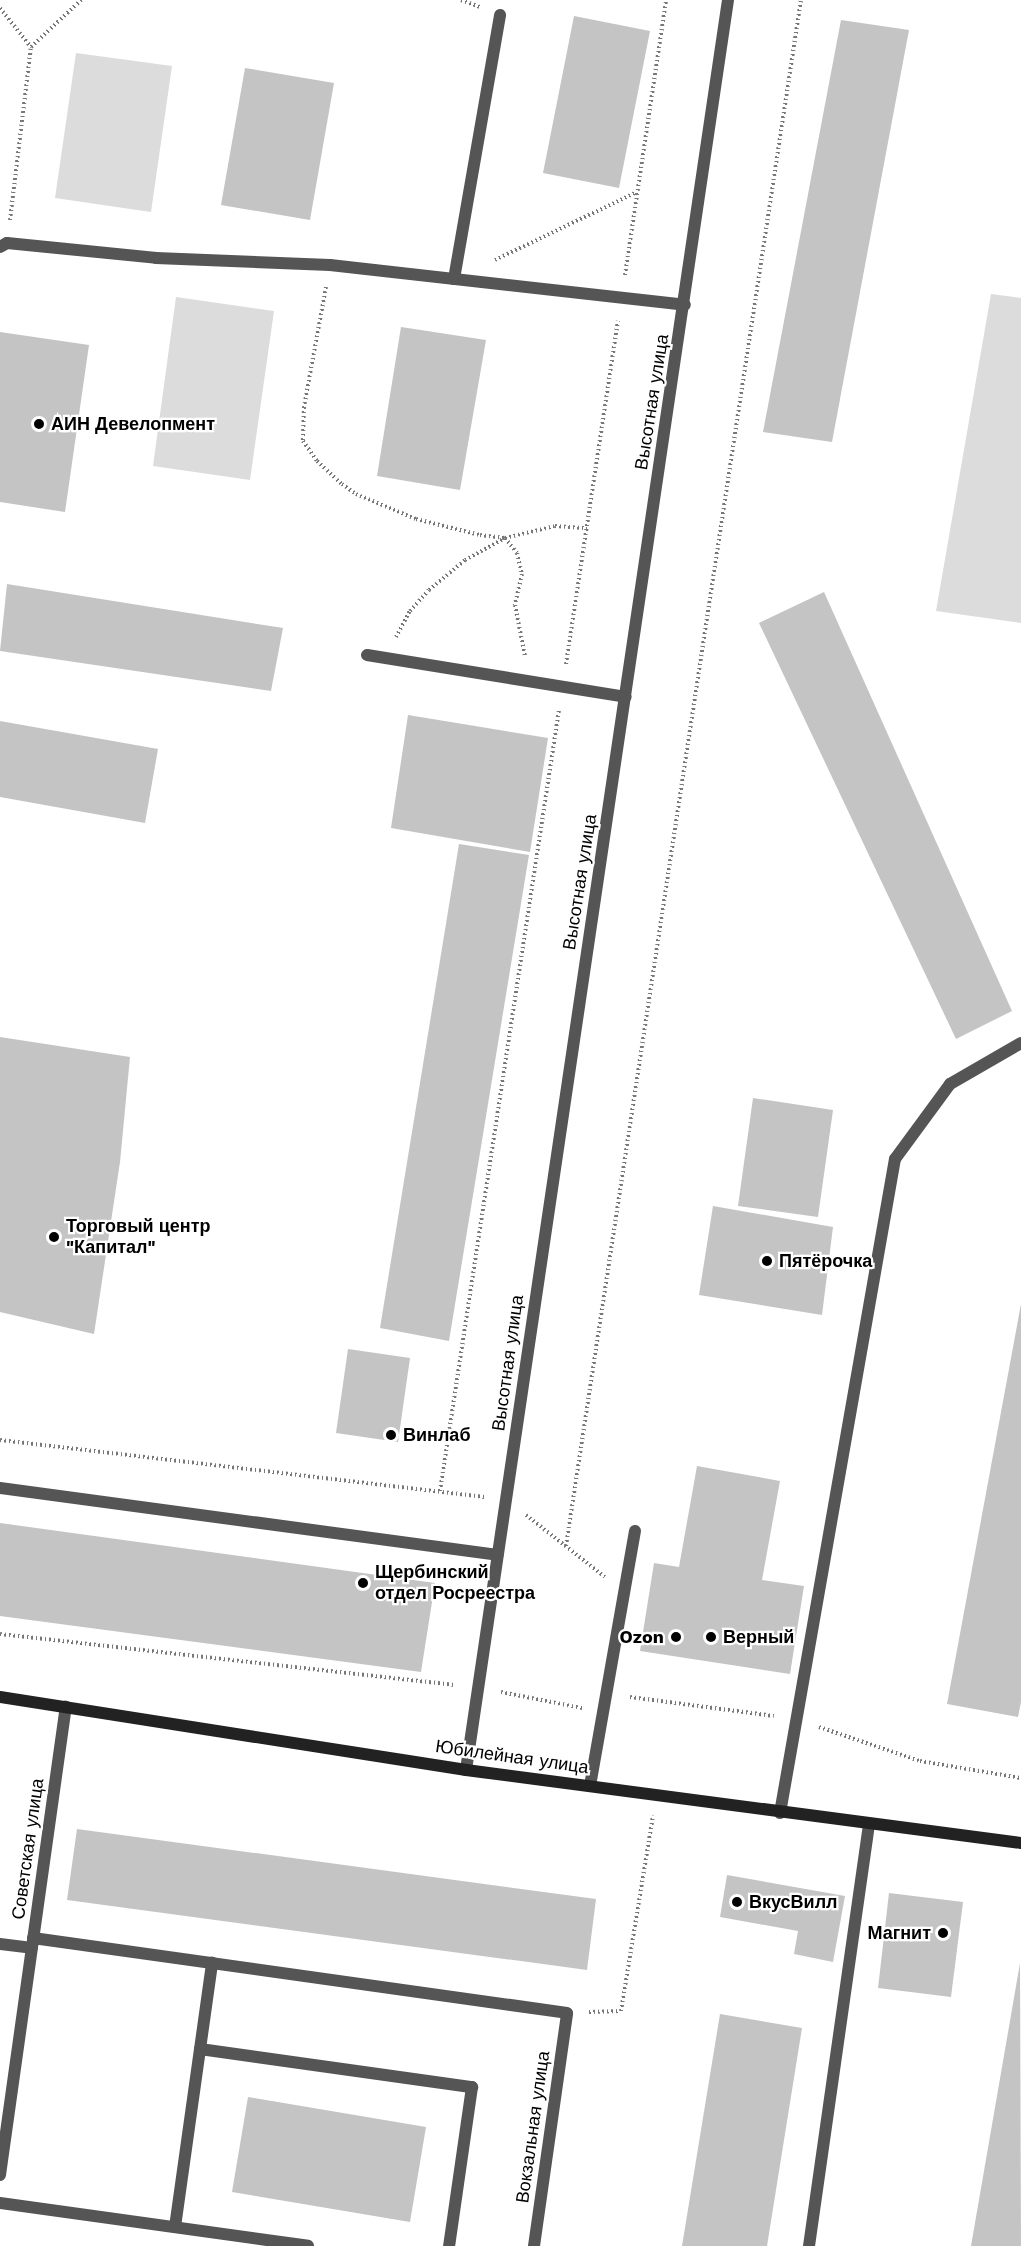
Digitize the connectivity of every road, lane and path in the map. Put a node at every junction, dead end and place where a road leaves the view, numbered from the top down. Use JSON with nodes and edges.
{"nodes":[{"id":1,"x":81,"y":0,"type":"edge"},
{"id":2,"x":666,"y":0,"type":"edge"},
{"id":3,"x":728,"y":0,"type":"edge"},
{"id":4,"x":801,"y":0,"type":"edge"},
{"id":5,"x":0,"y":8,"type":"edge"},
{"id":6,"x":500,"y":15,"type":"dead end"},
{"id":7,"x":31,"y":47,"type":"junction"},
{"id":8,"x":638,"y":192,"type":"junction"},
{"id":9,"x":4,"y":245,"type":"edge"},
{"id":10,"x":330,"y":266,"type":"junction"},
{"id":11,"x":454,"y":279,"type":"junction"},
{"id":12,"x":622,"y":297,"type":"junction"},
{"id":13,"x":685,"y":305,"type":"junction"},
{"id":14,"x":586,"y":528,"type":"junction"},
{"id":15,"x":505,"y":538,"type":"junction"},
{"id":16,"x":367,"y":655,"type":"dead end"},
{"id":17,"x":383,"y":658,"type":"junction"},
{"id":18,"x":533,"y":682,"type":"junction"},
{"id":19,"x":562,"y":687,"type":"junction"},
{"id":20,"x":626,"y":697,"type":"junction"},
{"id":21,"x":1021,"y":1043,"type":"edge"},
{"id":22,"x":0,"y":1440,"type":"edge"},
{"id":23,"x":0,"y":1488,"type":"edge"},
{"id":24,"x":440,"y":1491,"type":"junction"},
{"id":25,"x":506,"y":1499,"type":"junction"},
{"id":26,"x":635,"y":1531,"type":"dead end"},
{"id":27,"x":566,"y":1546,"type":"junction"},
{"id":28,"x":498,"y":1555,"type":"junction"},
{"id":29,"x":625,"y":1592,"type":"junction"},
{"id":30,"x":0,"y":1634,"type":"edge"},
{"id":31,"x":451,"y":1684,"type":"dead end"},
{"id":32,"x":478,"y":1688,"type":"junction"},
{"id":33,"x":0,"y":1697,"type":"edge"},
{"id":34,"x":66,"y":1707,"type":"junction"},
{"id":35,"x":605,"y":1712,"type":"junction"},
{"id":36,"x":796,"y":1719,"type":"junction"},
{"id":37,"x":466,"y":1770,"type":"junction"},
{"id":38,"x":1021,"y":1778,"type":"edge"},
{"id":39,"x":590,"y":1786,"type":"junction"},
{"id":40,"x":657,"y":1795,"type":"junction"},
{"id":41,"x":780,"y":1813,"type":"junction"},
{"id":42,"x":869,"y":1824,"type":"junction"},
{"id":43,"x":1021,"y":1843,"type":"edge"},
{"id":44,"x":33,"y":1943,"type":"junction"},
{"id":45,"x":0,"y":1944,"type":"edge"},
{"id":46,"x":212,"y":1964,"type":"junction"},
{"id":47,"x":567,"y":2013,"type":"junction"},
{"id":48,"x":200,"y":2049,"type":"junction"},
{"id":49,"x":0,"y":2175,"type":"edge"},
{"id":50,"x":0,"y":2203,"type":"edge"},
{"id":51,"x":175,"y":2228,"type":"junction"},
{"id":52,"x":303,"y":2246,"type":"edge"},
{"id":53,"x":449,"y":2246,"type":"edge"},
{"id":54,"x":534,"y":2246,"type":"edge"},
{"id":55,"x":809,"y":2246,"type":"edge"}],
"edges":[{"from":1,"to":7,"type":"path"},
{"from":2,"to":8,"type":"path"},
{"from":3,"to":13,"type":"street","name":"Высотная улица"},
{"from":4,"to":27,"type":"path"},
{"from":5,"to":7,"type":"path"},
{"from":6,"to":11,"type":"street"},
{"from":7,"to":9,"type":"path"},
{"from":8,"to":11,"type":"path"},
{"from":8,"to":12,"type":"path"},
{"from":9,"to":10,"type":"street"},
{"from":10,"to":11,"type":"street"},
{"from":10,"to":15,"type":"path"},
{"from":11,"to":12,"type":"street"},
{"from":12,"to":13,"type":"street"},
{"from":12,"to":14,"type":"path"},
{"from":13,"to":20,"type":"street","name":"Высотная улица"},
{"from":14,"to":15,"type":"path"},
{"from":14,"to":19,"type":"path"},
{"from":15,"to":17,"type":"path"},
{"from":15,"to":18,"type":"path"},
{"from":16,"to":17,"type":"street"},
{"from":17,"to":18,"type":"street"},
{"from":18,"to":19,"type":"street"},
{"from":19,"to":20,"type":"street"},
{"from":19,"to":24,"type":"path"},
{"from":20,"to":25,"type":"street","name":"Высотная улица"},
{"from":21,"to":36,"type":"street"},
{"from":22,"to":24,"type":"path"},
{"from":23,"to":28,"type":"street"},
{"from":24,"to":25,"type":"path"},
{"from":25,"to":27,"type":"path"},
{"from":25,"to":28,"type":"street","name":"Высотная улица"},
{"from":26,"to":29,"type":"street"},
{"from":27,"to":29,"type":"path"},
{"from":28,"to":32,"type":"street","name":"Высотная улица"},
{"from":29,"to":35,"type":"street"},
{"from":30,"to":31,"type":"path"},
{"from":32,"to":35,"type":"path"},
{"from":32,"to":37,"type":"street","name":"Высотная улица"},
{"from":33,"to":34,"type":"street","name":"Юбилейная улица"},
{"from":34,"to":37,"type":"street","name":"Юбилейная улица"},
{"from":34,"to":44,"type":"street","name":"Советская улица"},
{"from":35,"to":36,"type":"path"},
{"from":35,"to":39,"type":"street"},
{"from":36,"to":38,"type":"path"},
{"from":36,"to":41,"type":"street"},
{"from":37,"to":39,"type":"street","name":"Юбилейная улица"},
{"from":39,"to":40,"type":"street","name":"Юбилейная улица"},
{"from":40,"to":41,"type":"street","name":"Юбилейная улица"},
{"from":40,"to":47,"type":"path"},
{"from":41,"to":42,"type":"street","name":"Юбилейная улица"},
{"from":42,"to":43,"type":"street","name":"Юбилейная улица"},
{"from":42,"to":55,"type":"street"},
{"from":44,"to":45,"type":"street"},
{"from":44,"to":46,"type":"street"},
{"from":44,"to":49,"type":"street","name":"Советская улица"},
{"from":46,"to":47,"type":"street"},
{"from":46,"to":48,"type":"street"},
{"from":47,"to":54,"type":"street","name":"Вокзальная улица"},
{"from":48,"to":51,"type":"street"},
{"from":48,"to":53,"type":"street"},
{"from":50,"to":51,"type":"street"},
{"from":51,"to":52,"type":"street"}]}
